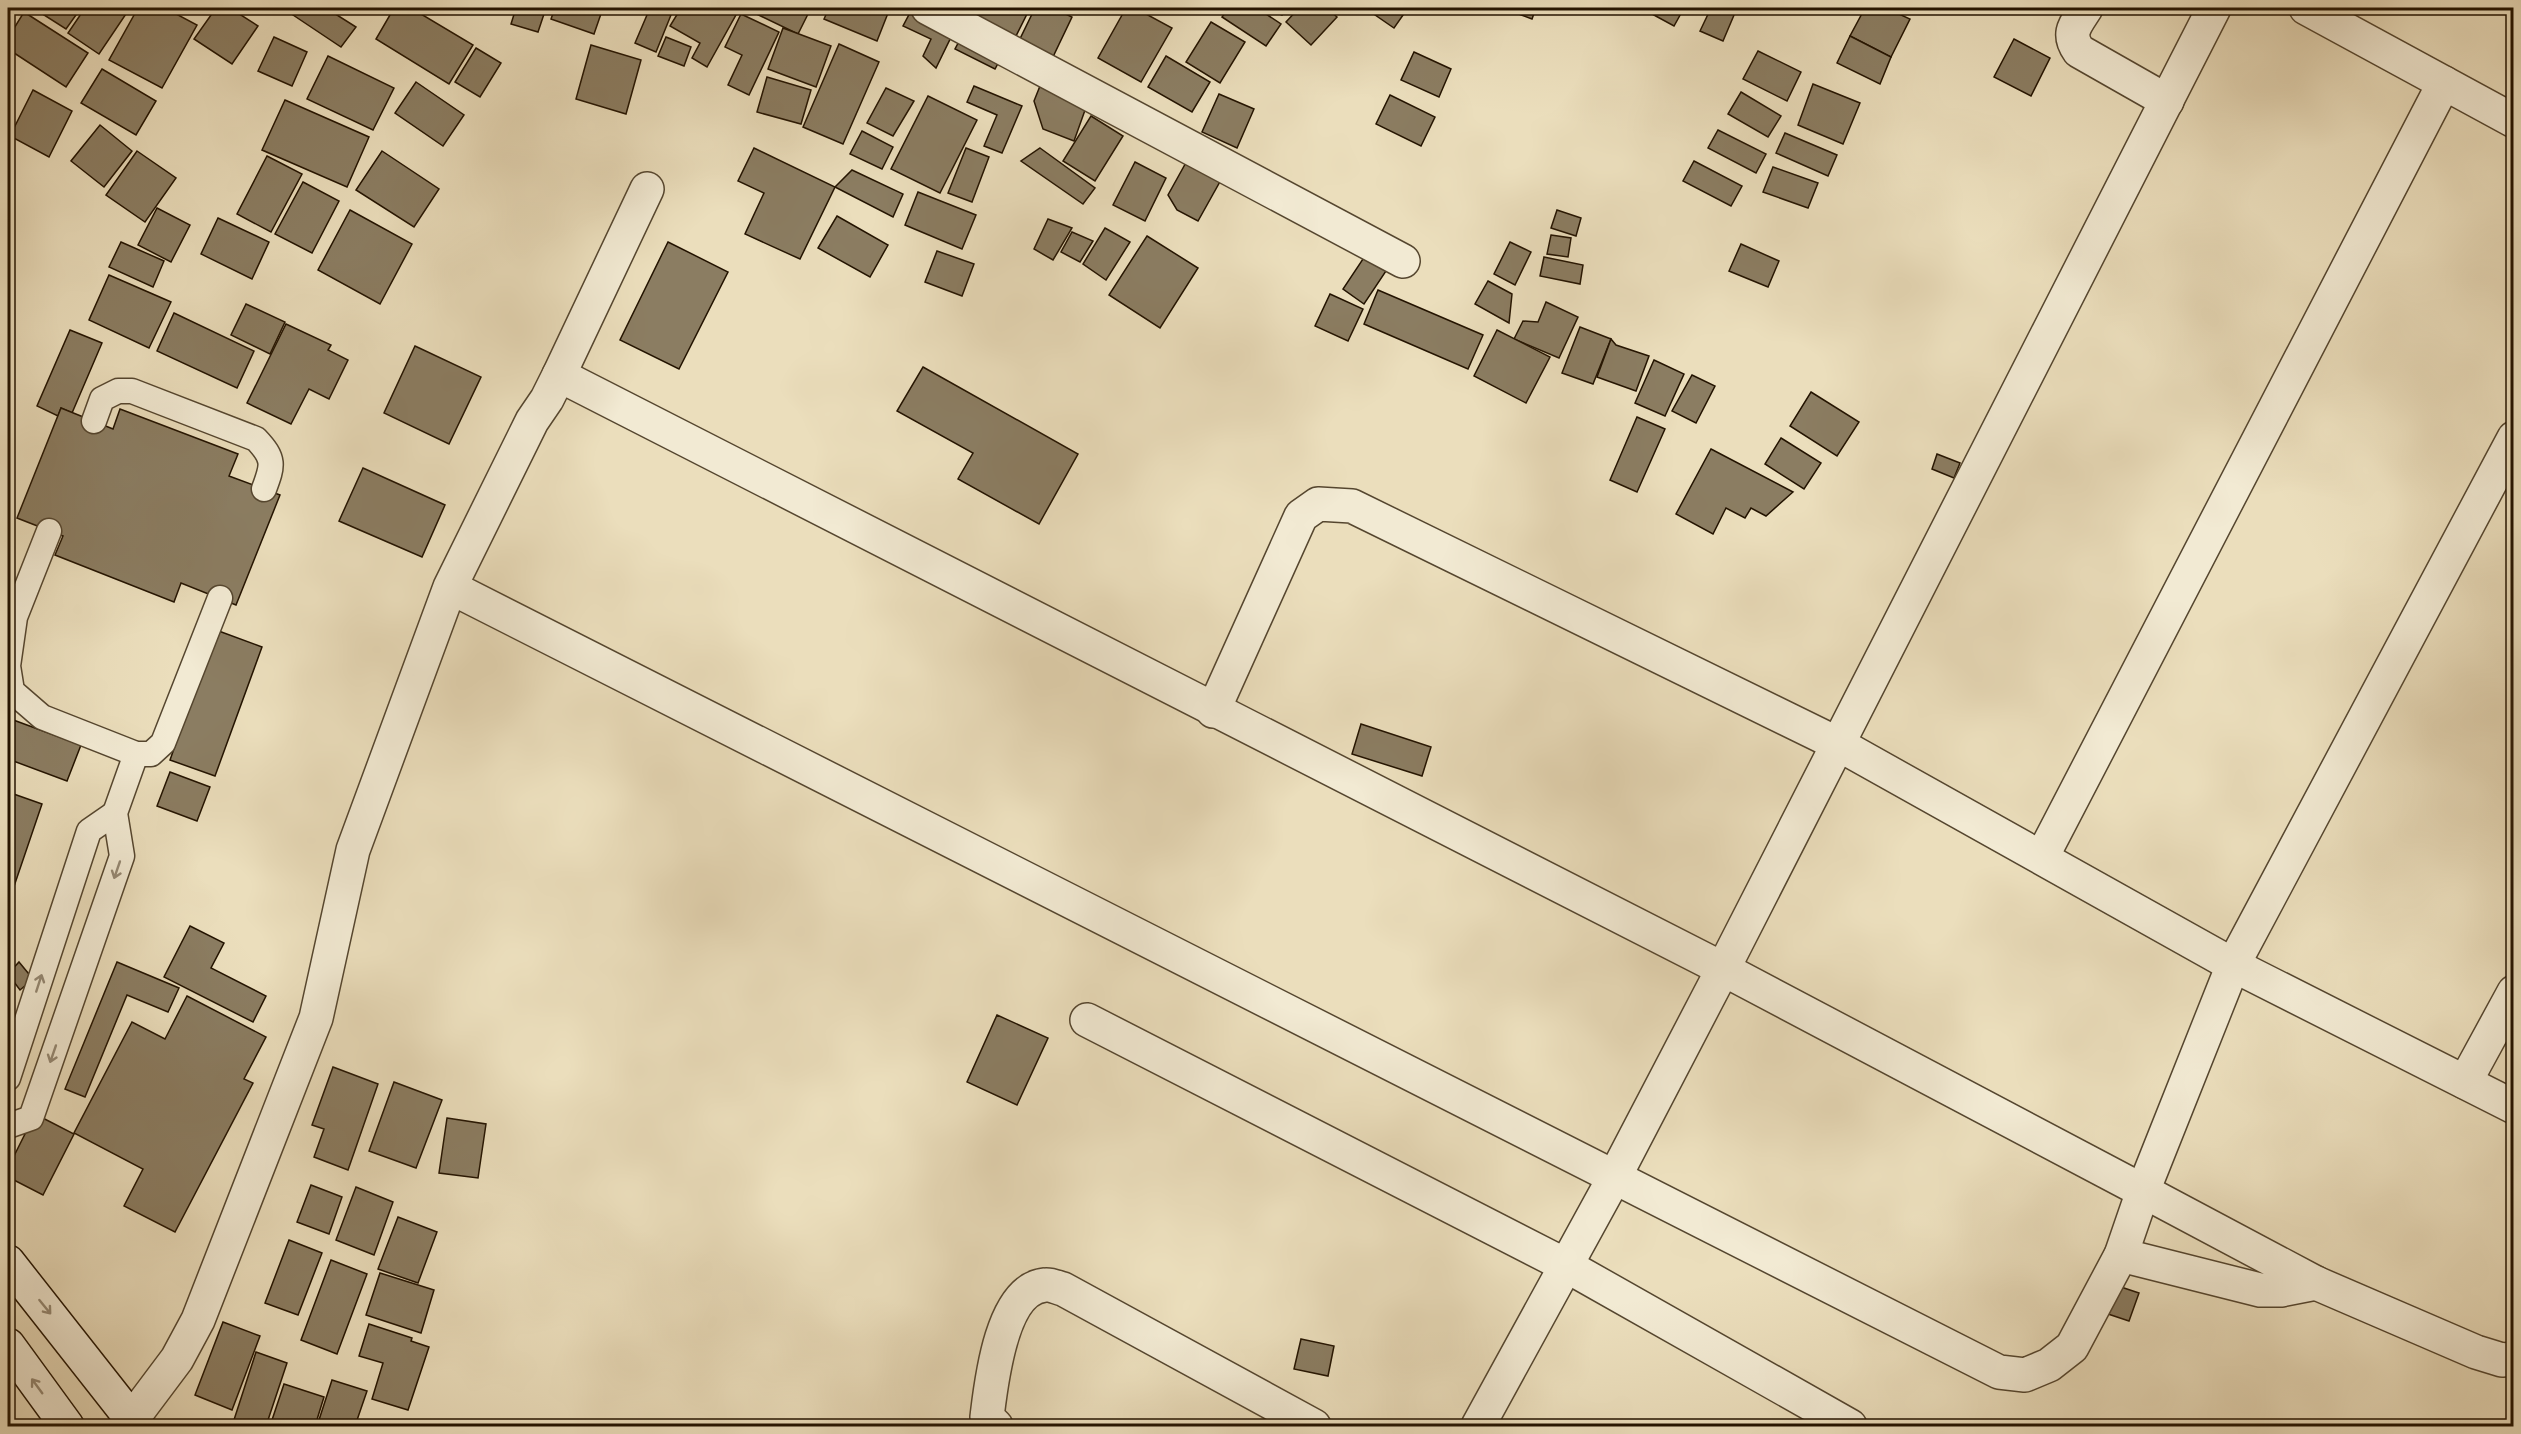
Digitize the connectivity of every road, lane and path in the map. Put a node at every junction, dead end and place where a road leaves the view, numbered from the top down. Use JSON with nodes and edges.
{"nodes":[{"id":1,"x":927,"y":8,"type":"edge"},
{"id":2,"x":2086,"y":8,"type":"edge"},
{"id":3,"x":2214,"y":8,"type":"edge"},
{"id":4,"x":2306,"y":8,"type":"edge"},
{"id":5,"x":2444,"y":83,"type":"junction"},
{"id":6,"x":2167,"y":101,"type":"junction"},
{"id":7,"x":2514,"y":121,"type":"edge"},
{"id":8,"x":647,"y":189,"type":"dead end"},
{"id":9,"x":1403,"y":261,"type":"dead end"},
{"id":10,"x":559,"y":375,"type":"junction"},
{"id":11,"x":94,"y":421,"type":"dead end"},
{"id":12,"x":2514,"y":438,"type":"edge"},
{"id":13,"x":264,"y":489,"type":"dead end"},
{"id":14,"x":49,"y":531,"type":"dead end"},
{"id":15,"x":450,"y":587,"type":"junction"},
{"id":16,"x":220,"y":598,"type":"dead end"},
{"id":17,"x":1213,"y":711,"type":"junction"},
{"id":18,"x":1838,"y":744,"type":"junction"},
{"id":19,"x":136,"y":754,"type":"junction"},
{"id":20,"x":115,"y":813,"type":"junction"},
{"id":21,"x":2042,"y":857,"type":"junction"},
{"id":22,"x":2233,"y":965,"type":"junction"},
{"id":23,"x":1723,"y":969,"type":"junction"},
{"id":24,"x":2514,"y":992,"type":"edge"},
{"id":25,"x":1087,"y":1020,"type":"dead end"},
{"id":26,"x":8,"y":1078,"type":"edge"},
{"id":27,"x":2465,"y":1082,"type":"junction"},
{"id":28,"x":2514,"y":1107,"type":"edge"},
{"id":29,"x":8,"y":1126,"type":"edge"},
{"id":30,"x":1614,"y":1178,"type":"junction"},
{"id":31,"x":2143,"y":1191,"type":"junction"},
{"id":32,"x":2121,"y":1256,"type":"junction"},
{"id":33,"x":8,"y":1262,"type":"edge"},
{"id":34,"x":1567,"y":1266,"type":"junction"},
{"id":35,"x":2316,"y":1283,"type":"junction"},
{"id":36,"x":8,"y":1345,"type":"edge"},
{"id":37,"x":2514,"y":1359,"type":"edge"},
{"id":38,"x":134,"y":1423,"type":"edge"},
{"id":39,"x":67,"y":1426,"type":"edge"},
{"id":40,"x":996,"y":1426,"type":"edge"},
{"id":41,"x":1314,"y":1426,"type":"edge"},
{"id":42,"x":1478,"y":1426,"type":"edge"},
{"id":43,"x":1850,"y":1426,"type":"edge"}],
"edges":[{"from":1,"to":9,"type":"street"},
{"from":2,"to":6,"type":"street"},
{"from":3,"to":6,"type":"street"},
{"from":4,"to":5,"type":"street"},
{"from":5,"to":7,"type":"street"},
{"from":5,"to":21,"type":"street"},
{"from":6,"to":18,"type":"street"},
{"from":8,"to":10,"type":"street"},
{"from":10,"to":15,"type":"street"},
{"from":10,"to":17,"type":"street"},
{"from":11,"to":13,"type":"lane"},
{"from":12,"to":22,"type":"street"},
{"from":14,"to":19,"type":"lane"},
{"from":15,"to":30,"type":"street"},
{"from":15,"to":38,"type":"street"},
{"from":16,"to":19,"type":"lane"},
{"from":17,"to":18,"type":"street"},
{"from":17,"to":23,"type":"street"},
{"from":18,"to":21,"type":"street"},
{"from":18,"to":23,"type":"street"},
{"from":19,"to":20,"type":"lane"},
{"from":26,"to":20,"type":"lane","one_way":true},
{"from":20,"to":29,"type":"lane","one_way":true},
{"from":21,"to":22,"type":"street"},
{"from":22,"to":27,"type":"street"},
{"from":22,"to":31,"type":"street"},
{"from":23,"to":30,"type":"street"},
{"from":23,"to":31,"type":"street"},
{"from":24,"to":27,"type":"street"},
{"from":25,"to":34,"type":"street"},
{"from":27,"to":28,"type":"street"},
{"from":30,"to":32,"type":"street"},
{"from":30,"to":34,"type":"street"},
{"from":31,"to":32,"type":"street"},
{"from":31,"to":35,"type":"street"},
{"from":32,"to":35,"type":"street"},
{"from":33,"to":38,"type":"street","one_way":true},
{"from":34,"to":42,"type":"street"},
{"from":34,"to":43,"type":"street"},
{"from":35,"to":37,"type":"street"},
{"from":39,"to":36,"type":"street","one_way":true},
{"from":40,"to":41,"type":"street"}]}
